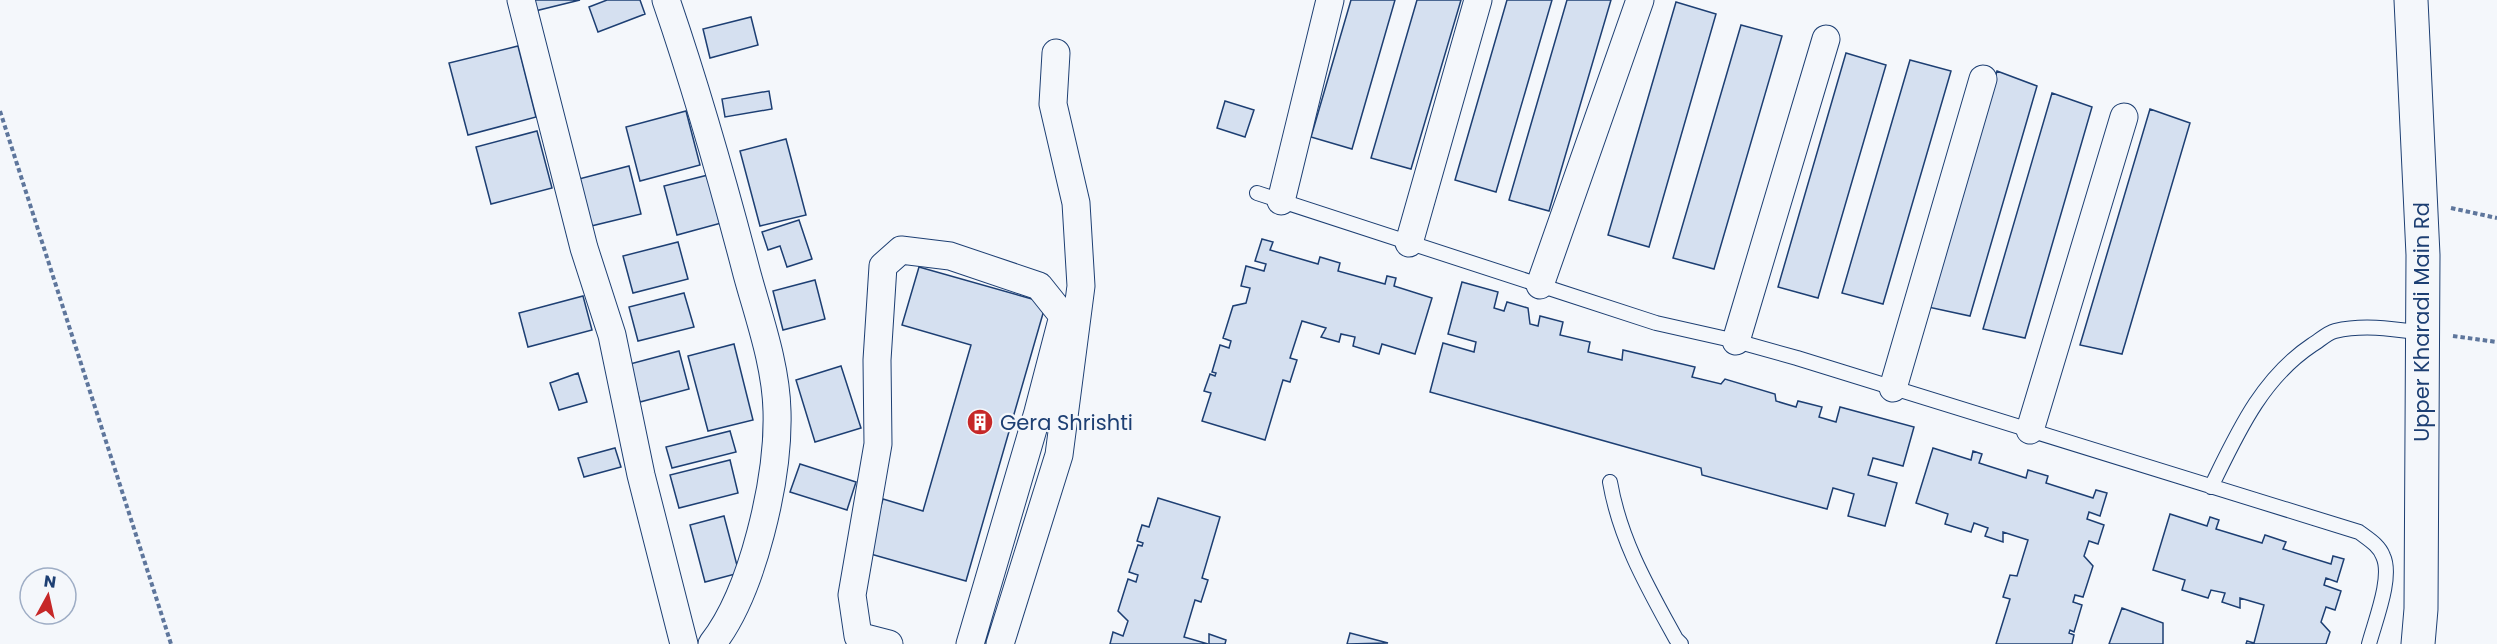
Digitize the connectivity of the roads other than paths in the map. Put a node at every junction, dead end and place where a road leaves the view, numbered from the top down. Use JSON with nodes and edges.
{"nodes":[{"id":1,"x":521,"y":0,"type":"edge"},
{"id":2,"x":666,"y":0,"type":"edge"},
{"id":3,"x":1330,"y":0,"type":"edge"},
{"id":4,"x":1478,"y":0,"type":"edge"},
{"id":5,"x":1640,"y":0,"type":"edge"},
{"id":6,"x":2411,"y":0,"type":"edge"},
{"id":7,"x":1826,"y":39,"type":"dead end"},
{"id":8,"x":1056,"y":53,"type":"dead end"},
{"id":9,"x":1983,"y":79,"type":"dead end"},
{"id":10,"x":2124,"y":117,"type":"dead end"},
{"id":11,"x":1269,"y":197,"type":"joint"},
{"id":12,"x":1409,"y":243,"type":"junction"},
{"id":13,"x":1540,"y":285,"type":"junction"},
{"id":14,"x":2423,"y":333,"type":"junction"},
{"id":15,"x":1737,"y":340,"type":"junction"},
{"id":16,"x":1893,"y":387,"type":"junction"},
{"id":17,"x":2030,"y":430,"type":"junction"},
{"id":18,"x":1610,"y":482,"type":"dead end"},
{"id":19,"x":2211,"y":487,"type":"junction"},
{"id":20,"x":684,"y":644,"type":"edge"},
{"id":21,"x":712,"y":644,"type":"edge"},
{"id":22,"x":889,"y":644,"type":"edge"},
{"id":23,"x":970,"y":644,"type":"edge"},
{"id":24,"x":1000,"y":644,"type":"edge"},
{"id":25,"x":1681,"y":644,"type":"edge"},
{"id":26,"x":2369,"y":644,"type":"edge"},
{"id":27,"x":2418,"y":644,"type":"edge"}],
"edges":[{"from":1,"to":20,"type":"street"},
{"from":2,"to":21,"type":"street"},
{"from":3,"to":11,"type":"street"},
{"from":4,"to":12,"type":"street"},
{"from":5,"to":13,"type":"street"},
{"from":6,"to":14,"type":"street","name":"Upper Kharadi Main Rd"},
{"from":7,"to":15,"type":"street"},
{"from":8,"to":24,"type":"street"},
{"from":9,"to":16,"type":"street"},
{"from":10,"to":17,"type":"street"},
{"from":11,"to":12,"type":"lane"},
{"from":12,"to":13,"type":"lane"},
{"from":13,"to":15,"type":"lane"},
{"from":14,"to":19,"type":"lane"},
{"from":14,"to":27,"type":"street","name":"Upper Kharadi Main Rd"},
{"from":15,"to":16,"type":"lane"},
{"from":16,"to":17,"type":"lane"},
{"from":17,"to":19,"type":"lane"},
{"from":18,"to":25,"type":"lane"},
{"from":19,"to":26,"type":"lane"},
{"from":22,"to":23,"type":"street"}]}
